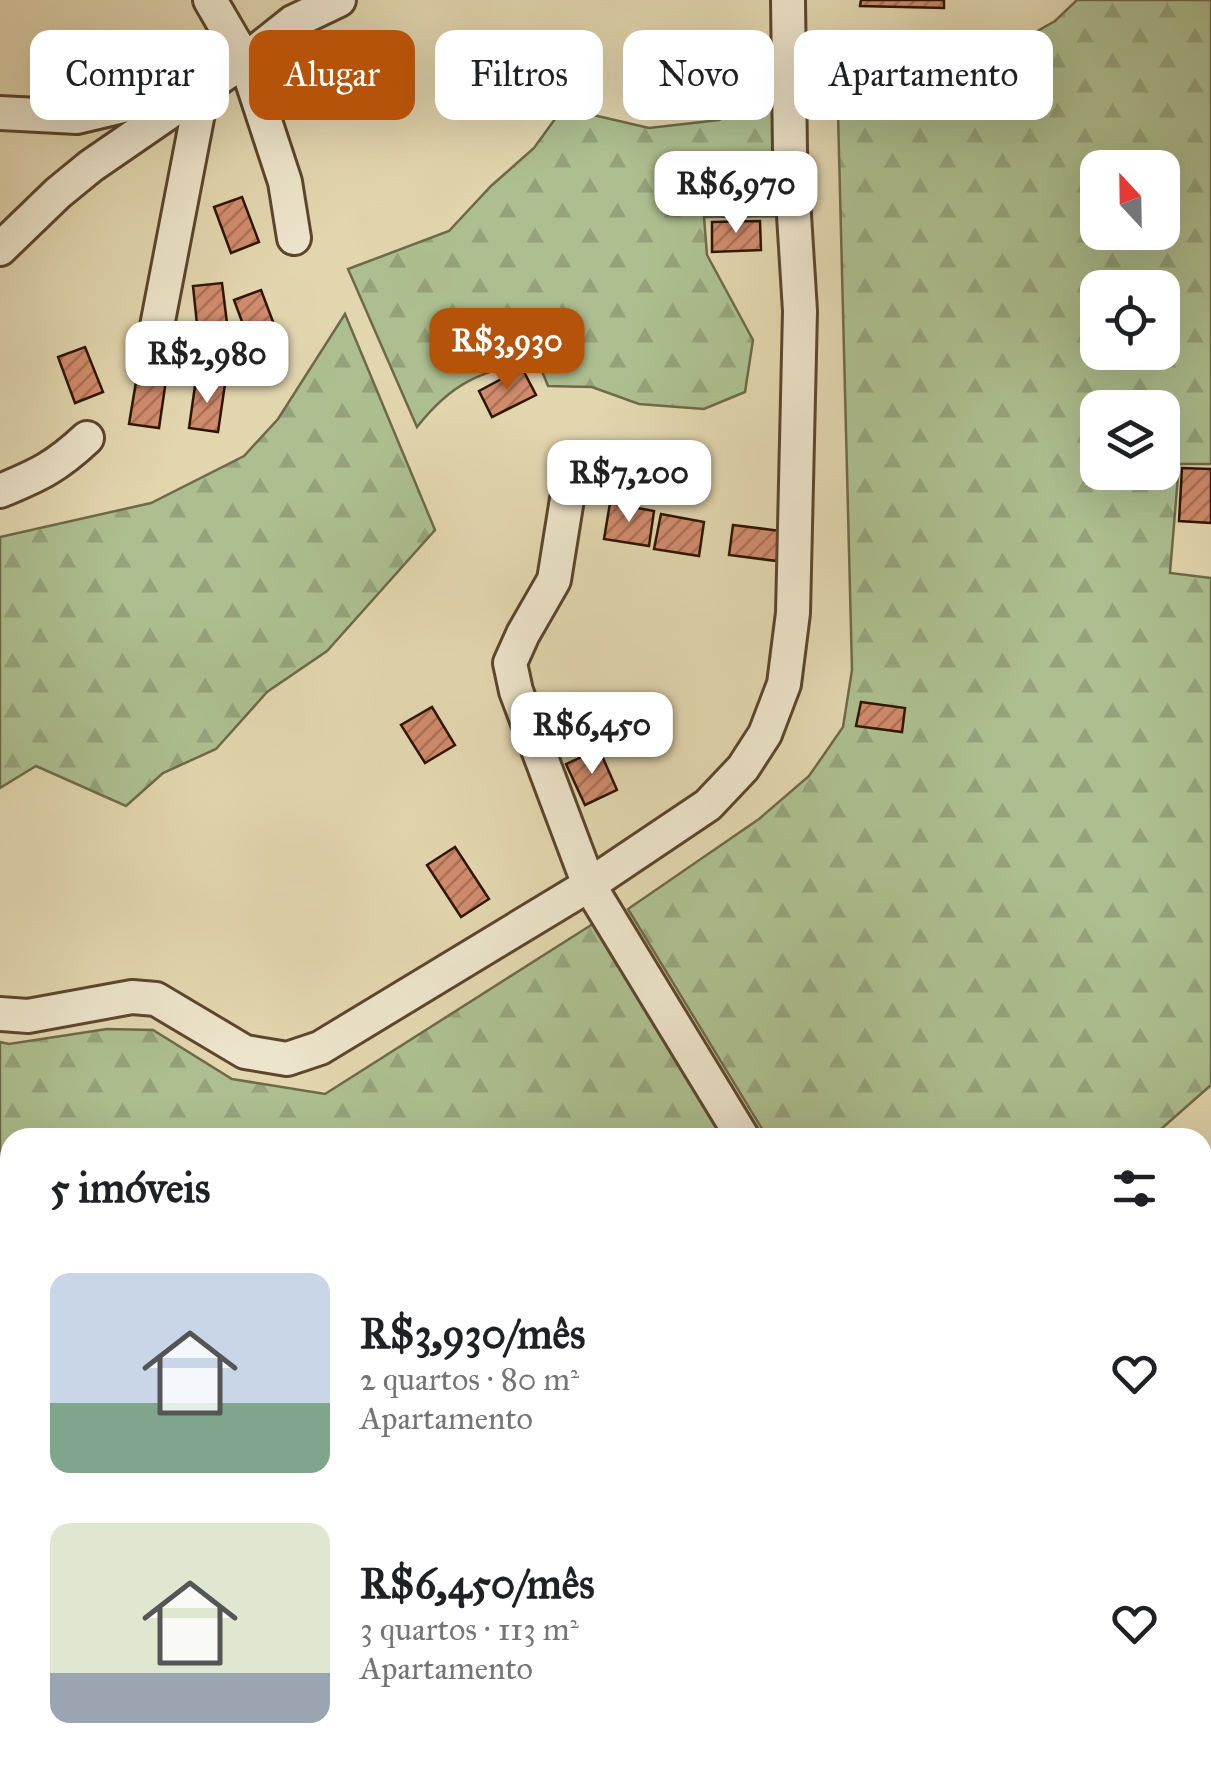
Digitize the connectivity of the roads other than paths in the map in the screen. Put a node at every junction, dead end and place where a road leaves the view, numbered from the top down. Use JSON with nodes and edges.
{"nodes":[{"id":1,"x":210,"y":0,"type":"edge"},
{"id":2,"x":340,"y":0,"type":"edge"},
{"id":3,"x":788,"y":0,"type":"edge"},
{"id":4,"x":245,"y":60,"type":"junction"},
{"id":5,"x":229,"y":70,"type":"edge"},
{"id":6,"x":0,"y":113,"type":"edge"},
{"id":7,"x":30,"y":115,"type":"edge"},
{"id":8,"x":157,"y":120,"type":"edge"},
{"id":9,"x":197,"y":120,"type":"edge"},
{"id":10,"x":294,"y":238,"type":"dead end"},
{"id":11,"x":0,"y":249,"type":"edge"},
{"id":12,"x":153,"y":347,"type":"dead end"},
{"id":13,"x":87,"y":438,"type":"dead end"},
{"id":14,"x":0,"y":491,"type":"edge"},
{"id":15,"x":567,"y":499,"type":"dead end"},
{"id":16,"x":589,"y":885,"type":"junction"},
{"id":17,"x":0,"y":1014,"type":"edge"},
{"id":18,"x":737,"y":1128,"type":"edge"}],
"edges":[{"from":1,"to":4,"type":"street"},
{"from":2,"to":4,"type":"street"},
{"from":3,"to":16,"type":"street"},
{"from":4,"to":5,"type":"street"},
{"from":4,"to":10,"type":"street"},
{"from":6,"to":7,"type":"street"},
{"from":8,"to":11,"type":"street"},
{"from":9,"to":12,"type":"street"},
{"from":13,"to":14,"type":"street"},
{"from":15,"to":16,"type":"street"},
{"from":16,"to":17,"type":"street"},
{"from":16,"to":18,"type":"street"}]}
